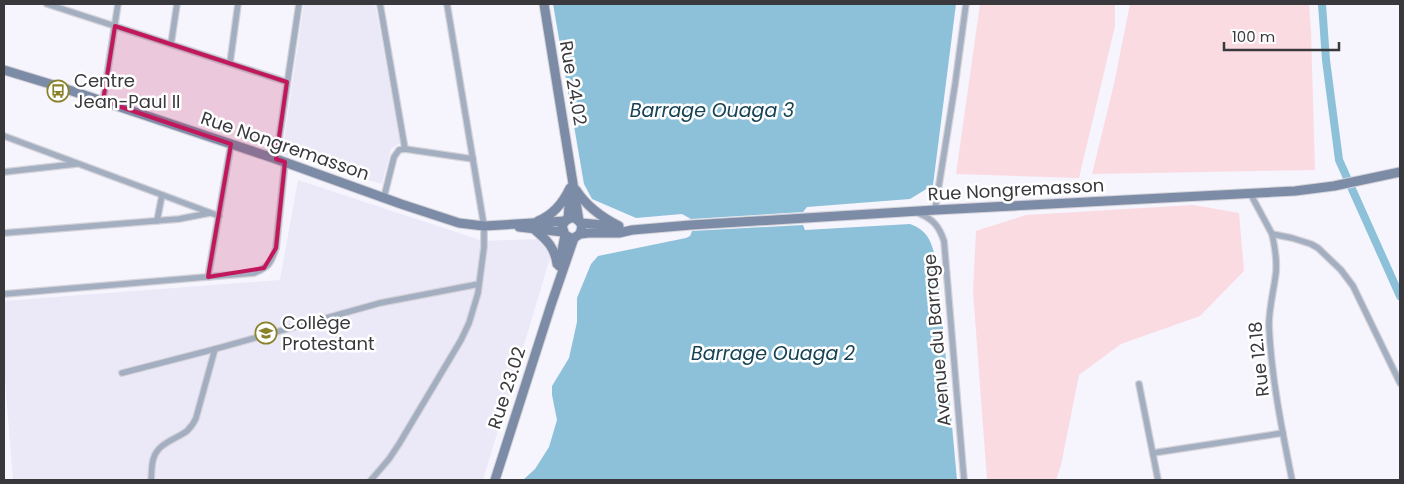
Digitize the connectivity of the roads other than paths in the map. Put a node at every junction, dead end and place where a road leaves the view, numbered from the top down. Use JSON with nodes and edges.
{"nodes":[{"id":1,"x":47,"y":4,"type":"edge"},
{"id":2,"x":118,"y":4,"type":"edge"},
{"id":3,"x":178,"y":4,"type":"edge"},
{"id":4,"x":238,"y":4,"type":"edge"},
{"id":5,"x":299,"y":4,"type":"edge"},
{"id":6,"x":380,"y":4,"type":"edge"},
{"id":7,"x":447,"y":4,"type":"edge"},
{"id":8,"x":544,"y":4,"type":"edge"},
{"id":9,"x":966,"y":4,"type":"edge"},
{"id":10,"x":115,"y":26,"type":"junction"},
{"id":11,"x":171,"y":44,"type":"junction"},
{"id":12,"x":230,"y":63,"type":"junction"},
{"id":13,"x":4,"y":70,"type":"edge"},
{"id":14,"x":287,"y":82,"type":"junction"},
{"id":15,"x":103,"y":102,"type":"junction"},
{"id":16,"x":4,"y":136,"type":"edge"},
{"id":17,"x":231,"y":144,"type":"junction"},
{"id":18,"x":404,"y":149,"type":"junction"},
{"id":19,"x":473,"y":159,"type":"junction"},
{"id":20,"x":280,"y":161,"type":"junction"},
{"id":21,"x":79,"y":164,"type":"junction"},
{"id":22,"x":4,"y":172,"type":"edge"},
{"id":23,"x":1400,"y":172,"type":"edge"},
{"id":24,"x":572,"y":188,"type":"junction"},
{"id":25,"x":1250,"y":193,"type":"junction"},
{"id":26,"x":162,"y":195,"type":"junction"},
{"id":27,"x":384,"y":197,"type":"junction"},
{"id":28,"x":935,"y":210,"type":"junction"},
{"id":29,"x":914,"y":212,"type":"junction"},
{"id":30,"x":210,"y":213,"type":"junction"},
{"id":31,"x":219,"y":216,"type":"junction"},
{"id":32,"x":566,"y":220,"type":"junction"},
{"id":33,"x":157,"y":221,"type":"junction"},
{"id":34,"x":580,"y":222,"type":"junction"},
{"id":35,"x":484,"y":226,"type":"junction"},
{"id":36,"x":535,"y":226,"type":"junction"},
{"id":37,"x":619,"y":226,"type":"junction"},
{"id":38,"x":632,"y":230,"type":"junction"},
{"id":39,"x":4,"y":233,"type":"edge"},
{"id":40,"x":1272,"y":234,"type":"junction"},
{"id":41,"x":571,"y":235,"type":"junction"},
{"id":42,"x":556,"y":276,"type":"junction"},
{"id":43,"x":208,"y":277,"type":"junction"},
{"id":44,"x":479,"y":284,"type":"junction"},
{"id":45,"x":4,"y":294,"type":"edge"},
{"id":46,"x":551,"y":305,"type":"junction"},
{"id":47,"x":215,"y":349,"type":"junction"},
{"id":48,"x":122,"y":373,"type":"dead end"},
{"id":49,"x":1400,"y":383,"type":"edge"},
{"id":50,"x":1139,"y":384,"type":"dead end"},
{"id":51,"x":1283,"y":433,"type":"junction"},
{"id":52,"x":1153,"y":453,"type":"junction"},
{"id":53,"x":378,"y":473,"type":"junction"},
{"id":54,"x":151,"y":480,"type":"edge"},
{"id":55,"x":371,"y":480,"type":"edge"},
{"id":56,"x":383,"y":480,"type":"edge"},
{"id":57,"x":495,"y":480,"type":"edge"},
{"id":58,"x":964,"y":480,"type":"edge"},
{"id":59,"x":1158,"y":480,"type":"edge"},
{"id":60,"x":1292,"y":480,"type":"edge"}],
"edges":[{"from":1,"to":10,"type":"street"},
{"from":2,"to":10,"type":"street"},
{"from":3,"to":11,"type":"street"},
{"from":4,"to":12,"type":"street"},
{"from":5,"to":14,"type":"street"},
{"from":6,"to":18,"type":"street"},
{"from":7,"to":19,"type":"street"},
{"from":8,"to":24,"type":"street","name":"Rue 24.02"},
{"from":9,"to":28,"type":"street"},
{"from":10,"to":11,"type":"street"},
{"from":10,"to":15,"type":"street"},
{"from":11,"to":12,"type":"street"},
{"from":12,"to":14,"type":"street"},
{"from":13,"to":15,"type":"street","name":"Rue Nongremasson"},
{"from":14,"to":20,"type":"street"},
{"from":15,"to":17,"type":"street","name":"Rue Nongremasson"},
{"from":16,"to":21,"type":"street"},
{"from":17,"to":20,"type":"street","name":"Rue Nongremasson"},
{"from":17,"to":31,"type":"street"},
{"from":18,"to":19,"type":"street"},
{"from":18,"to":27,"type":"street"},
{"from":19,"to":35,"type":"street"},
{"from":20,"to":27,"type":"street","name":"Rue Nongremasson"},
{"from":20,"to":43,"type":"street"},
{"from":21,"to":22,"type":"street"},
{"from":21,"to":26,"type":"street"},
{"from":23,"to":25,"type":"street","name":"Rue Nongremasson"},
{"from":24,"to":32,"type":"street","name":"Rue 24.02"},
{"from":24,"to":34,"type":"street","name":"Rue 24.02"},
{"from":24,"to":36,"type":"street"},
{"from":24,"to":37,"type":"street"},
{"from":25,"to":28,"type":"street","name":"Rue Nongremasson"},
{"from":25,"to":40,"type":"street","name":"Rue 12.18"},
{"from":26,"to":30,"type":"street"},
{"from":26,"to":33,"type":"street"},
{"from":27,"to":35,"type":"street","name":"Rue Nongremasson"},
{"from":28,"to":29,"type":"street","name":"Rue Nongremasson"},
{"from":29,"to":38,"type":"street","name":"Rue Nongremasson"},
{"from":29,"to":58,"type":"street","name":"Avenue du Barrage"},
{"from":30,"to":31,"type":"street"},
{"from":30,"to":33,"type":"street"},
{"from":31,"to":43,"type":"street"},
{"from":32,"to":34,"type":"street"},
{"from":32,"to":36,"type":"street","name":"Rue Nongremasson"},
{"from":32,"to":41,"type":"street"},
{"from":33,"to":39,"type":"street"},
{"from":34,"to":37,"type":"street","name":"Rue Nongremasson"},
{"from":34,"to":41,"type":"street"},
{"from":35,"to":36,"type":"street","name":"Rue Nongremasson"},
{"from":35,"to":44,"type":"street"},
{"from":36,"to":41,"type":"street","name":"Rue Nongremasson"},
{"from":36,"to":42,"type":"street"},
{"from":37,"to":38,"type":"street","name":"Rue Nongremasson"},
{"from":38,"to":41,"type":"street","name":"Rue Nongremasson"},
{"from":40,"to":49,"type":"street"},
{"from":40,"to":51,"type":"street","name":"Rue 12.18"},
{"from":41,"to":42,"type":"street","name":"Rue 23.02"},
{"from":41,"to":46,"type":"street","name":"Rue 23.02"},
{"from":42,"to":46,"type":"street","name":"Rue 23.02"},
{"from":43,"to":45,"type":"street"},
{"from":44,"to":47,"type":"street"},
{"from":44,"to":53,"type":"street"},
{"from":46,"to":57,"type":"street","name":"Rue 23.02"},
{"from":47,"to":48,"type":"street"},
{"from":47,"to":54,"type":"street"},
{"from":50,"to":52,"type":"street"},
{"from":51,"to":52,"type":"street"},
{"from":51,"to":60,"type":"street","name":"Rue 12.18"},
{"from":52,"to":59,"type":"street"},
{"from":53,"to":55,"type":"street"},
{"from":53,"to":56,"type":"street"}]}
